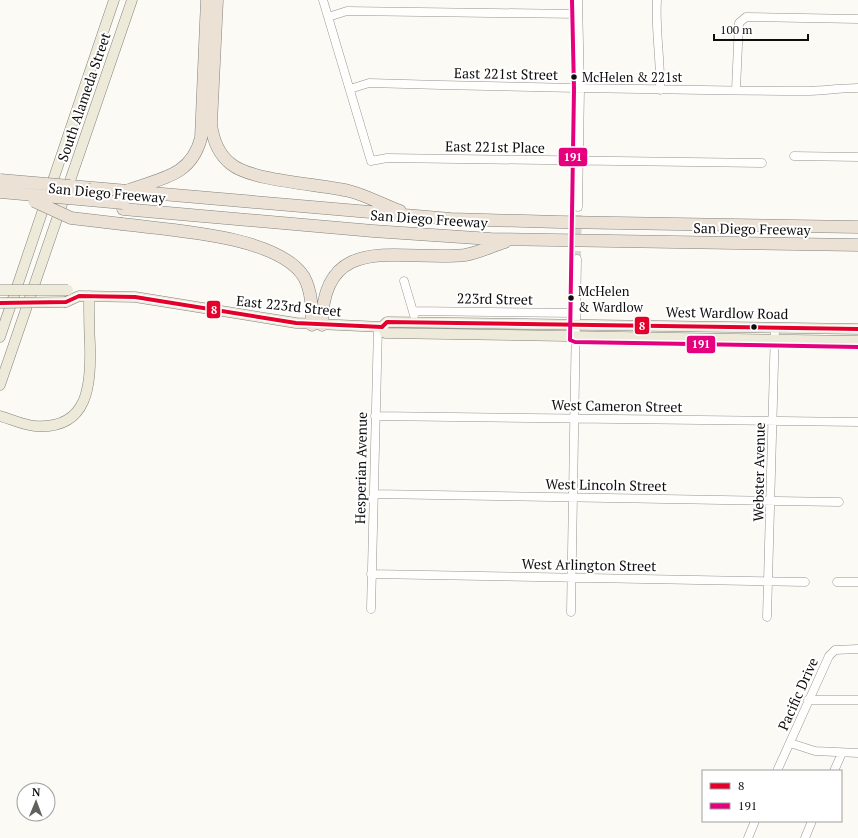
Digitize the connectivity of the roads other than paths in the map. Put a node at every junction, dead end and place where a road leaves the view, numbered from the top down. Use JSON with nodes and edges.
{"nodes":[{"id":1,"x":114,"y":0,"type":"edge"},
{"id":2,"x":132,"y":0,"type":"edge"},
{"id":3,"x":207,"y":0,"type":"edge"},
{"id":4,"x":217,"y":0,"type":"edge"},
{"id":5,"x":323,"y":0,"type":"edge"},
{"id":6,"x":578,"y":0,"type":"edge"},
{"id":7,"x":657,"y":0,"type":"edge"},
{"id":8,"x":578,"y":14,"type":"junction"},
{"id":9,"x":328,"y":17,"type":"junction"},
{"id":10,"x":858,"y":19,"type":"edge"},
{"id":11,"x":580,"y":88,"type":"junction"},
{"id":12,"x":858,"y":88,"type":"edge"},
{"id":13,"x":350,"y":89,"type":"junction"},
{"id":14,"x":736,"y":89,"type":"junction"},
{"id":15,"x":660,"y":90,"type":"junction"},
{"id":16,"x":794,"y":156,"type":"dead end"},
{"id":17,"x":858,"y":157,"type":"edge"},
{"id":18,"x":579,"y":161,"type":"junction"},
{"id":19,"x":762,"y":163,"type":"dead end"},
{"id":20,"x":0,"y":180,"type":"edge"},
{"id":21,"x":0,"y":187,"type":"edge"},
{"id":22,"x":93,"y":188,"type":"junction"},
{"id":23,"x":0,"y":192,"type":"edge"},
{"id":24,"x":0,"y":198,"type":"edge"},
{"id":25,"x":34,"y":201,"type":"junction"},
{"id":26,"x":124,"y":201,"type":"junction"},
{"id":27,"x":578,"y":207,"type":"tunnel mouth"},
{"id":28,"x":412,"y":216,"type":"junction"},
{"id":29,"x":430,"y":217,"type":"junction"},
{"id":30,"x":858,"y":227,"type":"edge"},
{"id":31,"x":858,"y":234,"type":"edge"},
{"id":32,"x":491,"y":238,"type":"junction"},
{"id":33,"x":858,"y":238,"type":"edge"},
{"id":34,"x":512,"y":239,"type":"junction"},
{"id":35,"x":858,"y":245,"type":"edge"},
{"id":36,"x":577,"y":259,"type":"tunnel mouth"},
{"id":37,"x":404,"y":281,"type":"dead end"},
{"id":38,"x":0,"y":290,"type":"edge"},
{"id":39,"x":84,"y":296,"type":"junction"},
{"id":40,"x":0,"y":303,"type":"edge"},
{"id":41,"x":414,"y":311,"type":"junction"},
{"id":42,"x":576,"y":313,"type":"junction"},
{"id":43,"x":413,"y":322,"type":"junction"},
{"id":44,"x":317,"y":325,"type":"junction"},
{"id":45,"x":576,"y":325,"type":"junction"},
{"id":46,"x":380,"y":327,"type":"junction"},
{"id":47,"x":775,"y":328,"type":"junction"},
{"id":48,"x":858,"y":329,"type":"edge"},
{"id":49,"x":575,"y":336,"type":"junction"},
{"id":50,"x":0,"y":337,"type":"edge"},
{"id":51,"x":775,"y":339,"type":"junction"},
{"id":52,"x":858,"y":341,"type":"edge"},
{"id":53,"x":0,"y":385,"type":"edge"},
{"id":54,"x":0,"y":416,"type":"edge"},
{"id":55,"x":376,"y":416,"type":"junction"},
{"id":56,"x":574,"y":418,"type":"junction"},
{"id":57,"x":774,"y":421,"type":"junction"},
{"id":58,"x":858,"y":422,"type":"edge"},
{"id":59,"x":374,"y":494,"type":"junction"},
{"id":60,"x":573,"y":497,"type":"junction"},
{"id":61,"x":772,"y":501,"type":"junction"},
{"id":62,"x":839,"y":502,"type":"dead end"},
{"id":63,"x":372,"y":574,"type":"junction"},
{"id":64,"x":571,"y":578,"type":"junction"},
{"id":65,"x":770,"y":581,"type":"junction"},
{"id":66,"x":805,"y":582,"type":"dead end"},
{"id":67,"x":837,"y":582,"type":"dead end"},
{"id":68,"x":858,"y":582,"type":"edge"},
{"id":69,"x":371,"y":609,"type":"dead end"},
{"id":70,"x":571,"y":612,"type":"dead end"},
{"id":71,"x":767,"y":617,"type":"dead end"},
{"id":72,"x":858,"y":649,"type":"edge"},
{"id":73,"x":808,"y":700,"type":"junction"},
{"id":74,"x":858,"y":700,"type":"edge"},
{"id":75,"x":790,"y":743,"type":"junction"},
{"id":76,"x":842,"y":752,"type":"junction"},
{"id":77,"x":858,"y":753,"type":"edge"},
{"id":78,"x":777,"y":770,"type":"edge"},
{"id":79,"x":834,"y":770,"type":"edge"},
{"id":80,"x":755,"y":822,"type":"edge"},
{"id":81,"x":812,"y":822,"type":"edge"},
{"id":82,"x":748,"y":838,"type":"edge"},
{"id":83,"x":804,"y":838,"type":"edge"}],
"edges":[{"from":1,"to":50,"type":"main road","name":"South Alameda Street"},
{"from":2,"to":53,"type":"main road","name":"South Alameda Street"},
{"from":3,"to":26,"type":"highway"},
{"from":4,"to":28,"type":"highway"},
{"from":5,"to":9,"type":"street"},
{"from":6,"to":8,"type":"street"},
{"from":7,"to":15,"type":"street"},
{"from":8,"to":9,"type":"street"},
{"from":8,"to":11,"type":"street"},
{"from":9,"to":13,"type":"street"},
{"from":10,"to":14,"type":"street"},
{"from":11,"to":13,"type":"street","name":"East 221st Street"},
{"from":11,"to":15,"type":"street","name":"East 221st Street"},
{"from":11,"to":18,"type":"street"},
{"from":12,"to":14,"type":"street","name":"East 221st Street"},
{"from":13,"to":18,"type":"street","name":"East 221st Place"},
{"from":14,"to":15,"type":"street","name":"East 221st Street"},
{"from":16,"to":17,"type":"street"},
{"from":18,"to":19,"type":"street","name":"East 221st Place"},
{"from":18,"to":27,"type":"street"},
{"from":20,"to":22,"type":"highway","name":"San Diego Freeway","bridge":true},
{"from":21,"to":22,"type":"highway","bridge":true},
{"from":22,"to":26,"type":"highway","name":"San Diego Freeway"},
{"from":23,"to":26,"type":"highway","bridge":true},
{"from":24,"to":25,"type":"highway","name":"San Diego Freeway"},
{"from":25,"to":26,"type":"highway","name":"San Diego Freeway"},
{"from":25,"to":44,"type":"highway","bridge":true},
{"from":26,"to":28,"type":"highway","name":"San Diego Freeway"},
{"from":26,"to":32,"type":"highway","name":"San Diego Freeway"},
{"from":28,"to":29,"type":"highway","name":"San Diego Freeway"},
{"from":29,"to":30,"type":"highway","name":"San Diego Freeway"},
{"from":29,"to":31,"type":"highway"},
{"from":32,"to":33,"type":"highway"},
{"from":32,"to":34,"type":"highway","name":"San Diego Freeway"},
{"from":34,"to":35,"type":"highway","name":"San Diego Freeway"},
{"from":34,"to":44,"type":"highway"},
{"from":36,"to":42,"type":"street"},
{"from":37,"to":41,"type":"street"},
{"from":38,"to":39,"type":"main road","name":"East 223rd Street","bridge":true},
{"from":39,"to":40,"type":"main road","name":"East 223rd Street","bridge":true},
{"from":39,"to":44,"type":"main road","name":"East 223rd Street"},
{"from":39,"to":54,"type":"main road"},
{"from":41,"to":42,"type":"street","name":"223rd Street"},
{"from":41,"to":43,"type":"street"},
{"from":42,"to":45,"type":"street"},
{"from":43,"to":45,"type":"main road","name":"West Wardlow Road"},
{"from":43,"to":46,"type":"main road","name":"West Wardlow Road"},
{"from":44,"to":46,"type":"main road","name":"East 223rd Street"},
{"from":45,"to":47,"type":"main road","name":"West Wardlow Road"},
{"from":45,"to":49,"type":"street"},
{"from":46,"to":49,"type":"main road","name":"West Wardlow Road"},
{"from":46,"to":55,"type":"street","name":"Hesperian Avenue"},
{"from":47,"to":48,"type":"main road","name":"West Wardlow Road"},
{"from":47,"to":51,"type":"street","name":"Webster Avenue"},
{"from":49,"to":51,"type":"main road","name":"West Wardlow Road"},
{"from":49,"to":56,"type":"street"},
{"from":51,"to":52,"type":"main road","name":"West Wardlow Road"},
{"from":51,"to":57,"type":"street","name":"Webster Avenue"},
{"from":55,"to":56,"type":"street","name":"West Cameron Street"},
{"from":55,"to":59,"type":"street","name":"Hesperian Avenue"},
{"from":56,"to":57,"type":"street","name":"West Cameron Street"},
{"from":56,"to":60,"type":"street"},
{"from":57,"to":58,"type":"street","name":"West Cameron Street"},
{"from":57,"to":61,"type":"street","name":"Webster Avenue"},
{"from":59,"to":60,"type":"street","name":"West Lincoln Street"},
{"from":59,"to":63,"type":"street","name":"Hesperian Avenue"},
{"from":60,"to":61,"type":"street","name":"West Lincoln Street"},
{"from":60,"to":64,"type":"street"},
{"from":61,"to":62,"type":"street","name":"West Lincoln Street"},
{"from":61,"to":65,"type":"street","name":"Webster Avenue"},
{"from":63,"to":64,"type":"street","name":"West Arlington Street"},
{"from":63,"to":69,"type":"street","name":"Hesperian Avenue"},
{"from":64,"to":65,"type":"street","name":"West Arlington Street"},
{"from":64,"to":70,"type":"street"},
{"from":65,"to":66,"type":"street","name":"West Arlington Street"},
{"from":65,"to":71,"type":"street","name":"Webster Avenue"},
{"from":67,"to":68,"type":"street"},
{"from":72,"to":73,"type":"street","name":"Pacific Drive"},
{"from":73,"to":74,"type":"street"},
{"from":73,"to":75,"type":"street","name":"Pacific Drive"},
{"from":75,"to":76,"type":"street"},
{"from":75,"to":78,"type":"street","name":"Pacific Drive"},
{"from":76,"to":77,"type":"street"},
{"from":76,"to":79,"type":"street"},
{"from":80,"to":82,"type":"street"},
{"from":81,"to":83,"type":"street"}]}
